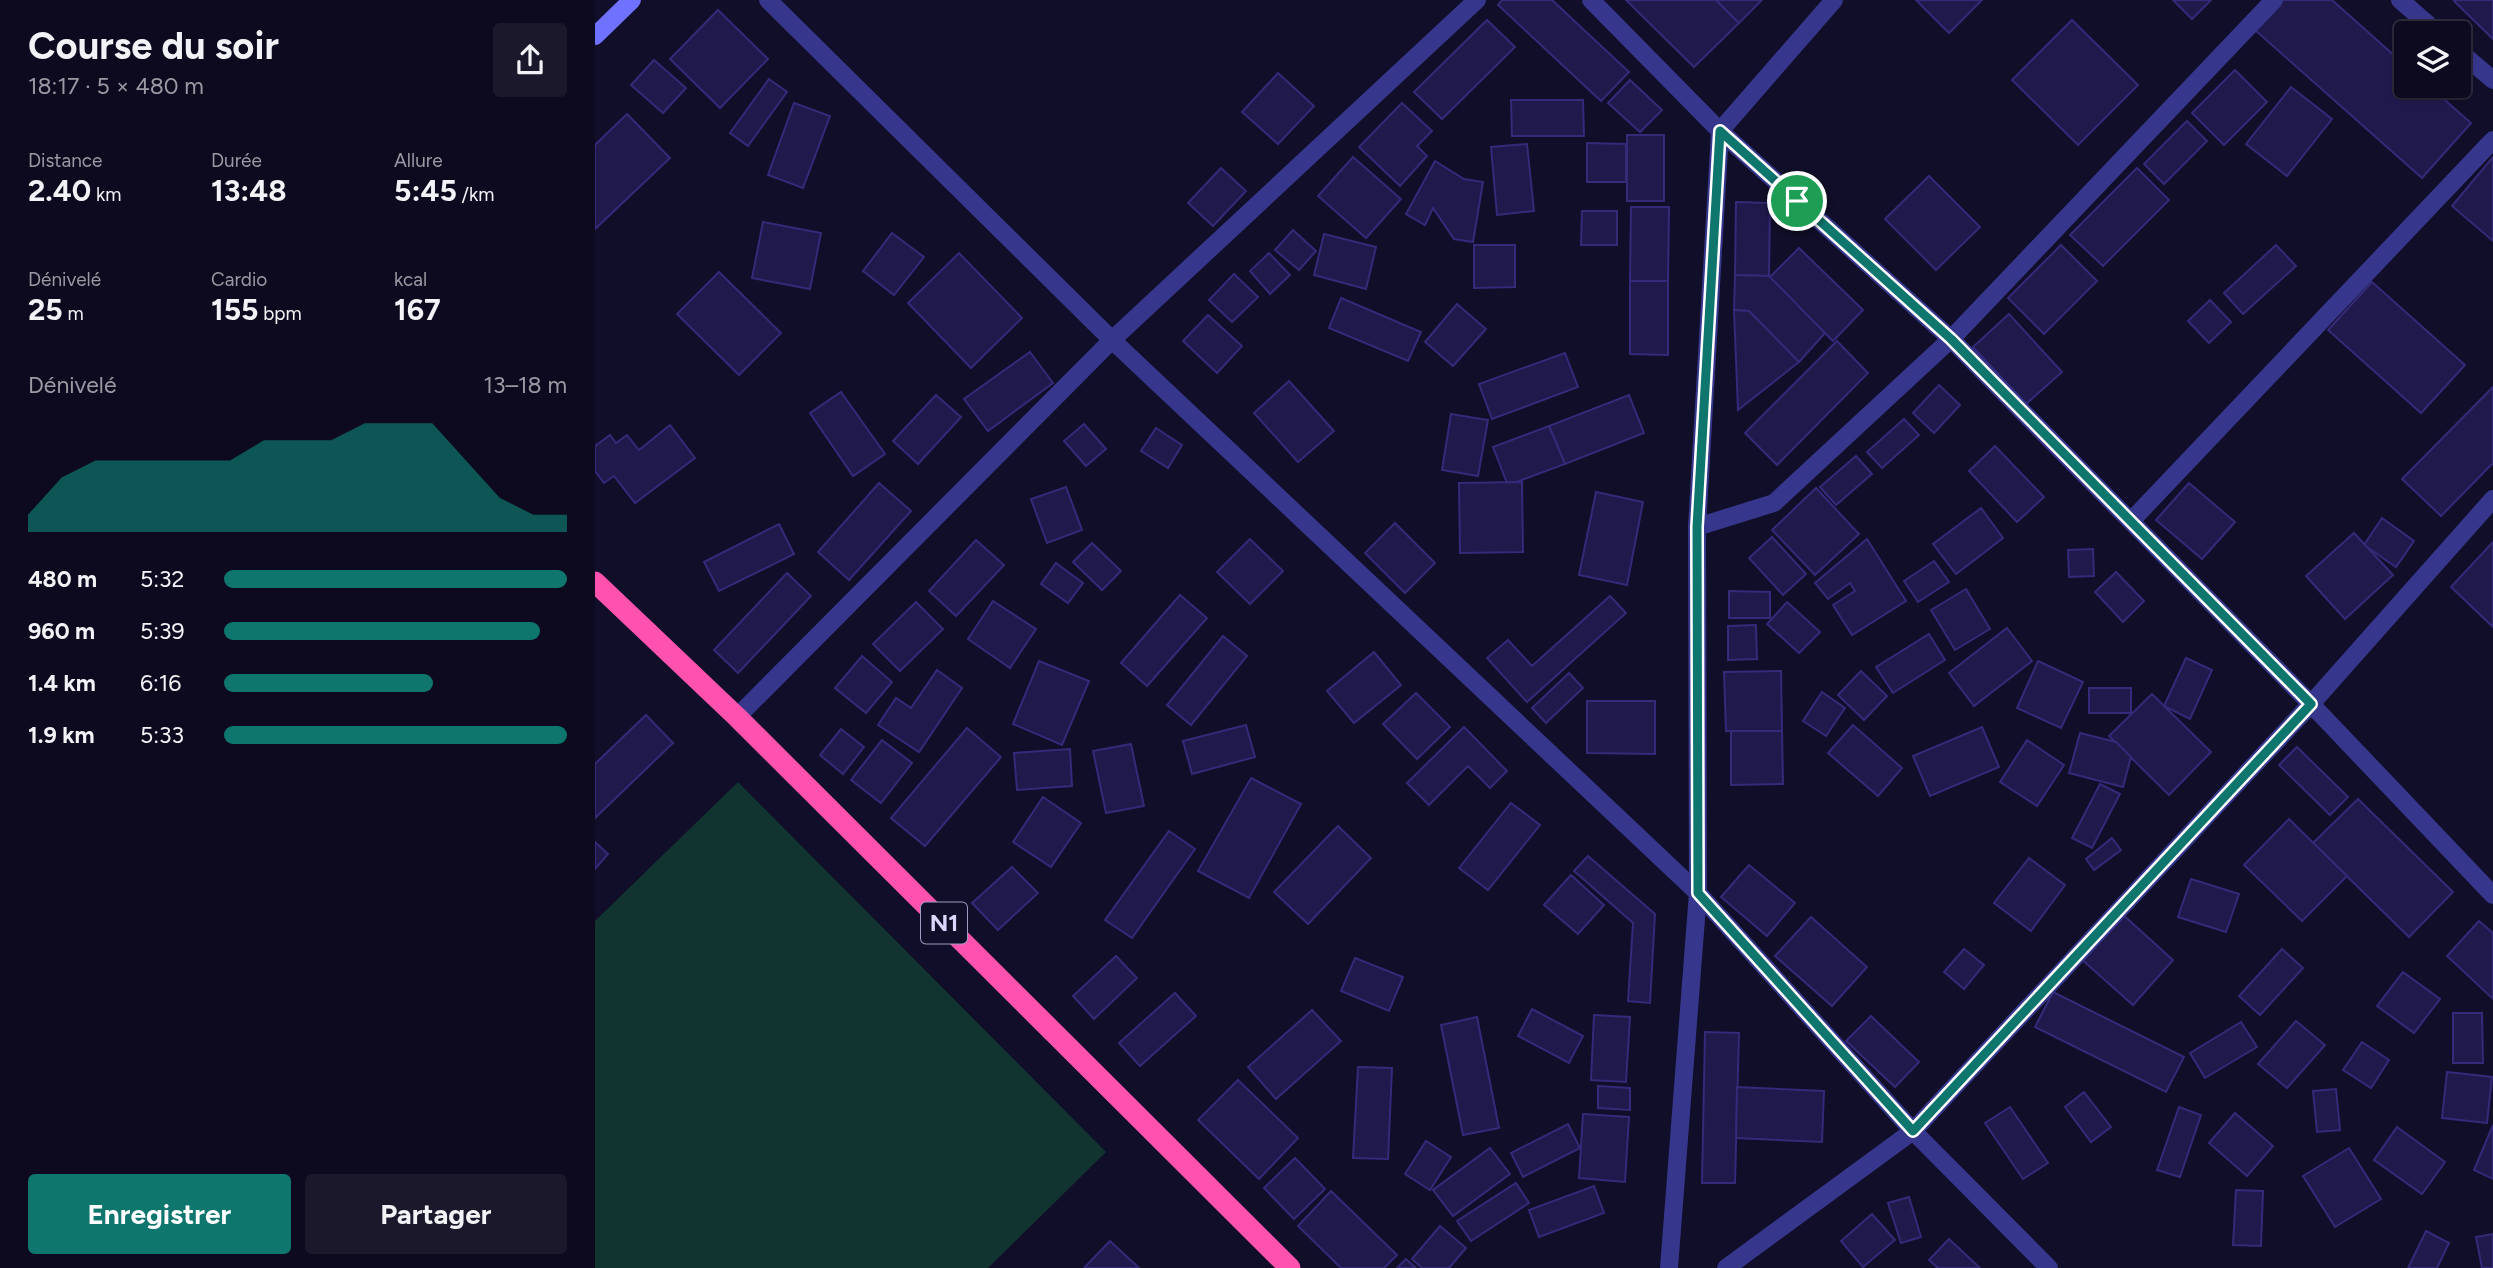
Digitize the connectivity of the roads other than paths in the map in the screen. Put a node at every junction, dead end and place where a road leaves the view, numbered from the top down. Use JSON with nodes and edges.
{"nodes":[{"id":1,"x":632,"y":0,"type":"edge"},
{"id":2,"x":768,"y":0,"type":"edge"},
{"id":3,"x":1477,"y":0,"type":"edge"},
{"id":4,"x":1591,"y":0,"type":"edge"},
{"id":5,"x":1834,"y":0,"type":"edge"},
{"id":6,"x":2274,"y":0,"type":"edge"},
{"id":7,"x":2399,"y":0,"type":"edge"},
{"id":8,"x":2424,"y":21,"type":"edge"},
{"id":9,"x":595,"y":36,"type":"edge"},
{"id":10,"x":2471,"y":61,"type":"edge"},
{"id":11,"x":2493,"y":80,"type":"edge"},
{"id":12,"x":1720,"y":131,"type":"junction"},
{"id":13,"x":2493,"y":140,"type":"edge"},
{"id":14,"x":1951,"y":339,"type":"junction"},
{"id":15,"x":1112,"y":340,"type":"junction"},
{"id":16,"x":2493,"y":499,"type":"edge"},
{"id":17,"x":2131,"y":521,"type":"junction"},
{"id":18,"x":1697,"y":527,"type":"junction"},
{"id":19,"x":595,"y":582,"type":"edge"},
{"id":20,"x":2311,"y":704,"type":"junction"},
{"id":21,"x":737,"y":717,"type":"junction"},
{"id":22,"x":1698,"y":893,"type":"junction"},
{"id":23,"x":2493,"y":895,"type":"edge"},
{"id":24,"x":1913,"y":1131,"type":"junction"},
{"id":25,"x":1290,"y":1268,"type":"edge"},
{"id":26,"x":1668,"y":1268,"type":"edge"},
{"id":27,"x":1726,"y":1268,"type":"edge"},
{"id":28,"x":2049,"y":1268,"type":"edge"}],
"edges":[{"from":1,"to":9,"type":"street"},
{"from":2,"to":15,"type":"street"},
{"from":3,"to":15,"type":"street"},
{"from":4,"to":12,"type":"street"},
{"from":5,"to":12,"type":"street"},
{"from":6,"to":14,"type":"street"},
{"from":7,"to":8,"type":"street"},
{"from":10,"to":11,"type":"street"},
{"from":12,"to":14,"type":"street"},
{"from":12,"to":18,"type":"street"},
{"from":13,"to":17,"type":"street"},
{"from":14,"to":17,"type":"street"},
{"from":14,"to":18,"type":"street"},
{"from":15,"to":21,"type":"street"},
{"from":15,"to":22,"type":"street"},
{"from":16,"to":20,"type":"street"},
{"from":17,"to":20,"type":"street"},
{"from":18,"to":22,"type":"street"},
{"from":19,"to":21,"type":"highway","number":"N1"},
{"from":20,"to":23,"type":"street"},
{"from":20,"to":24,"type":"street"},
{"from":21,"to":25,"type":"highway","number":"N1"},
{"from":22,"to":24,"type":"street"},
{"from":22,"to":26,"type":"street"},
{"from":24,"to":27,"type":"street"},
{"from":24,"to":28,"type":"street"}]}
